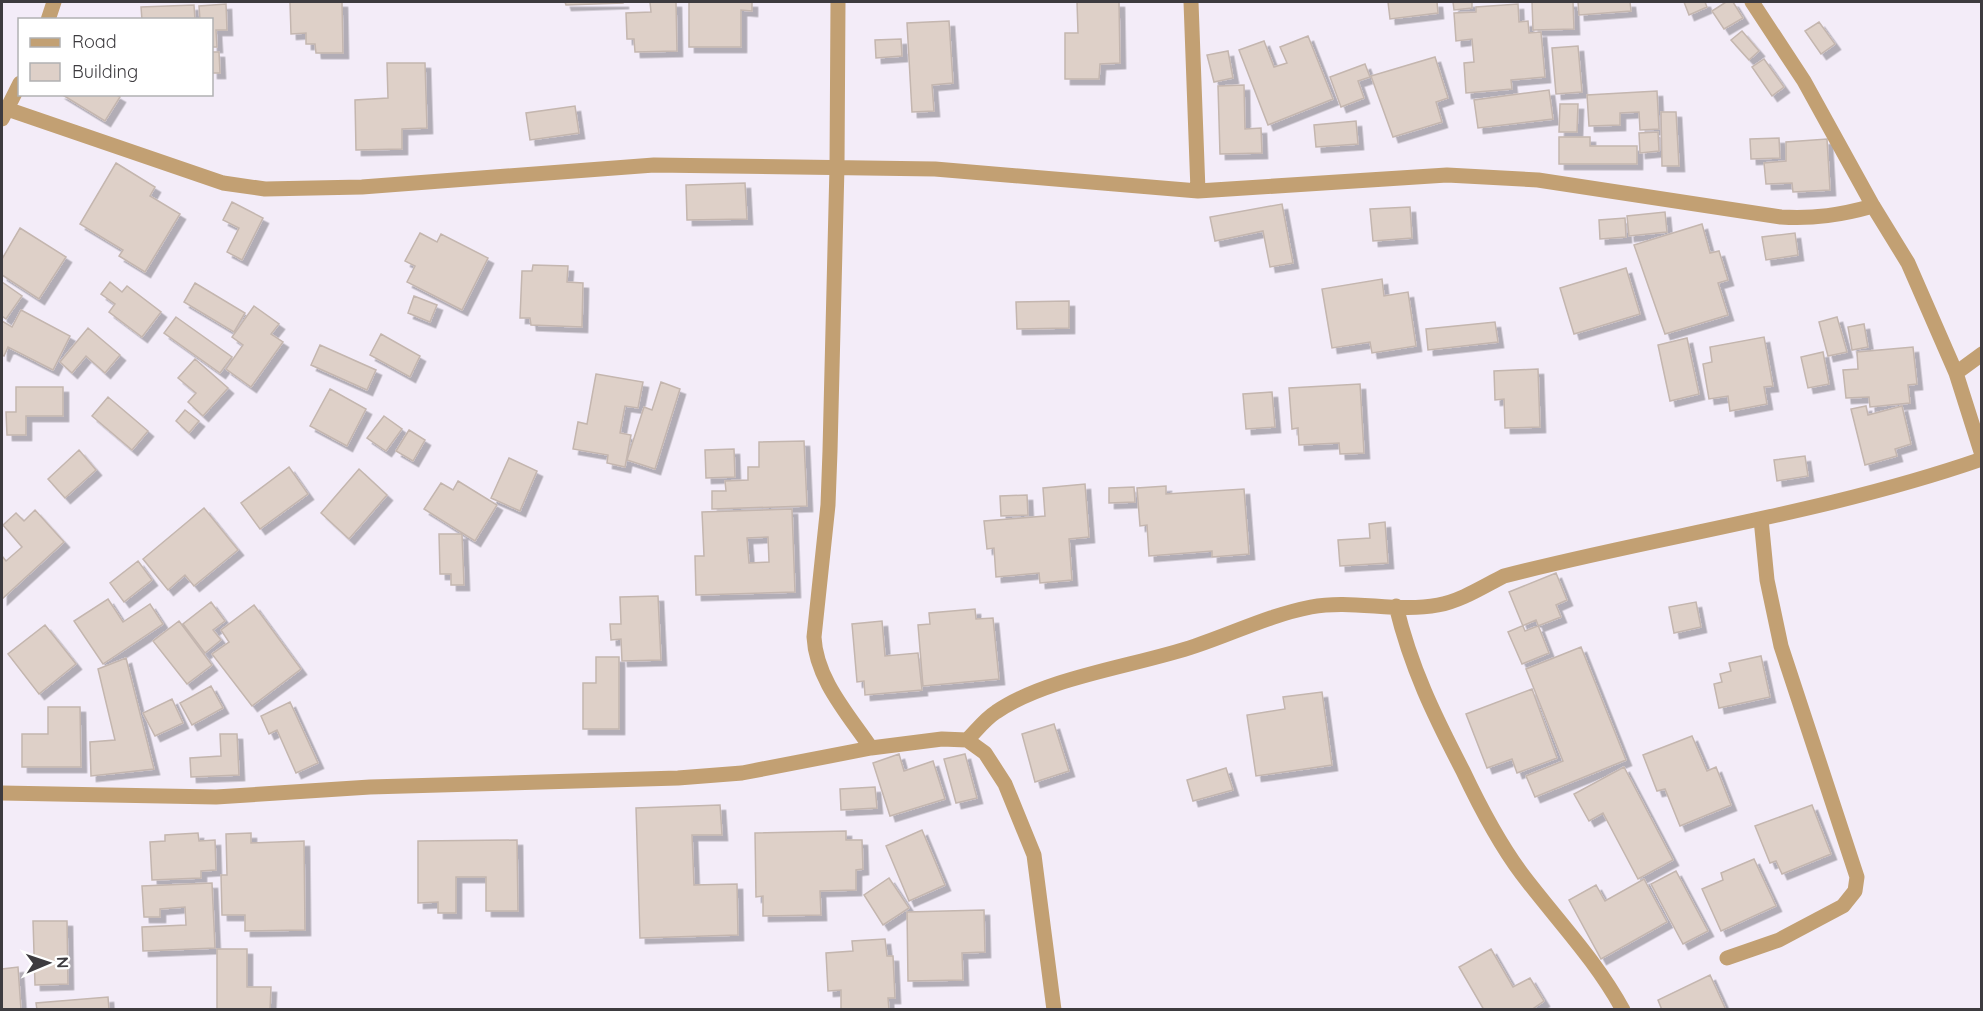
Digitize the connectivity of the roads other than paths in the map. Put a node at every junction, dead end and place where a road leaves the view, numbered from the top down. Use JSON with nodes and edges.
{"nodes":[{"id":1,"x":54,"y":2,"type":"edge"},
{"id":2,"x":838,"y":2,"type":"edge"},
{"id":3,"x":1191,"y":2,"type":"edge"},
{"id":4,"x":1752,"y":2,"type":"edge"},
{"id":5,"x":49,"y":18,"type":"edge"},
{"id":6,"x":18,"y":87,"type":"edge"},
{"id":7,"x":4,"y":114,"type":"edge"},
{"id":8,"x":837,"y":166,"type":"junction"},
{"id":9,"x":1198,"y":191,"type":"junction"},
{"id":10,"x":1873,"y":206,"type":"junction"},
{"id":11,"x":1982,"y":354,"type":"edge"},
{"id":12,"x":1956,"y":373,"type":"junction"},
{"id":13,"x":1982,"y":457,"type":"edge"},
{"id":14,"x":1761,"y":519,"type":"junction"},
{"id":15,"x":1396,"y":606,"type":"junction"},
{"id":16,"x":967,"y":740,"type":"junction"},
{"id":17,"x":871,"y":748,"type":"junction"},
{"id":18,"x":2,"y":793,"type":"edge"},
{"id":19,"x":1727,"y":958,"type":"dead end"},
{"id":20,"x":1054,"y":1010,"type":"edge"},
{"id":21,"x":1623,"y":1010,"type":"edge"}],
"edges":[{"from":1,"to":5,"type":"street"},
{"from":2,"to":8,"type":"street"},
{"from":3,"to":9,"type":"street"},
{"from":4,"to":10,"type":"street"},
{"from":6,"to":7,"type":"street"},
{"from":7,"to":8,"type":"street"},
{"from":8,"to":9,"type":"street"},
{"from":8,"to":17,"type":"street"},
{"from":9,"to":10,"type":"street"},
{"from":10,"to":12,"type":"street"},
{"from":11,"to":12,"type":"street"},
{"from":12,"to":13,"type":"street"},
{"from":13,"to":14,"type":"street"},
{"from":14,"to":15,"type":"street"},
{"from":14,"to":19,"type":"street"},
{"from":15,"to":16,"type":"street"},
{"from":15,"to":21,"type":"street"},
{"from":16,"to":17,"type":"street"},
{"from":16,"to":20,"type":"street"},
{"from":17,"to":18,"type":"street"}]}
